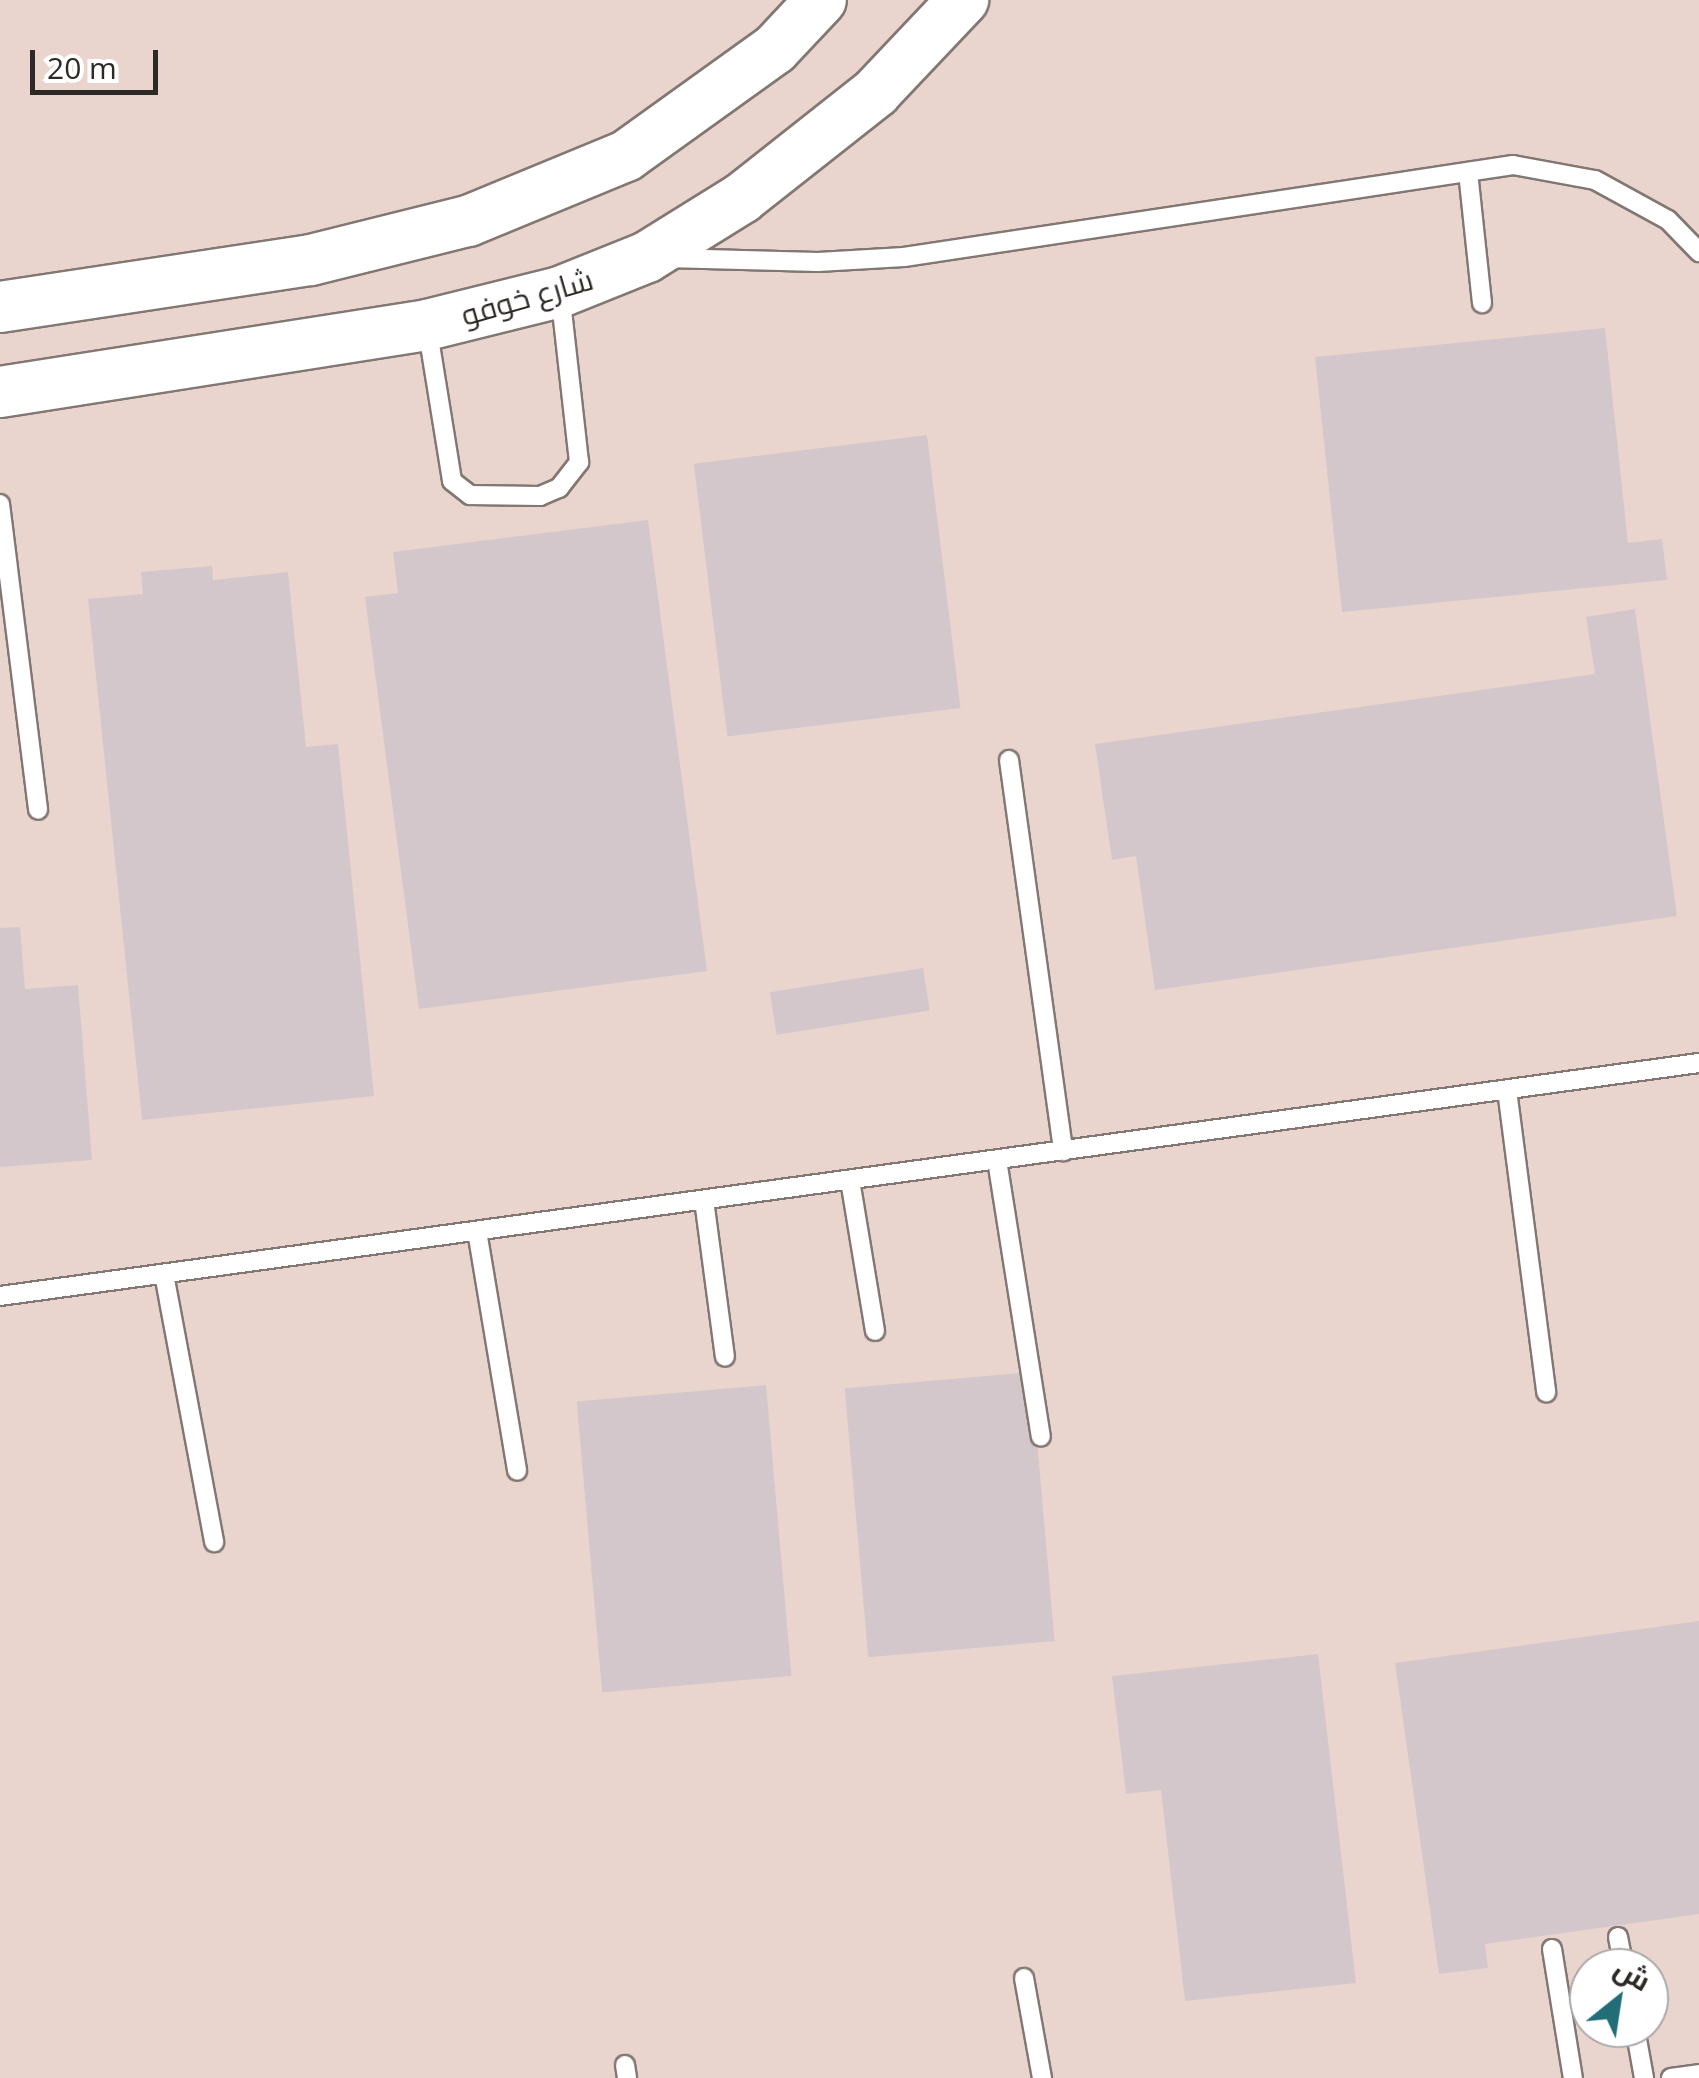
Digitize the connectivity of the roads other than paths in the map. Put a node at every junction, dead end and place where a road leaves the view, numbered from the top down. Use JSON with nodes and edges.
{"nodes":[{"id":1,"x":821,"y":0,"type":"edge"},
{"id":2,"x":963,"y":0,"type":"edge"},
{"id":3,"x":1468,"y":172,"type":"junction"},
{"id":4,"x":1699,"y":252,"type":"edge"},
{"id":5,"x":648,"y":257,"type":"junction"},
{"id":6,"x":560,"y":292,"type":"junction"},
{"id":7,"x":1482,"y":303,"type":"dead end"},
{"id":8,"x":0,"y":307,"type":"edge"},
{"id":9,"x":426,"y":325,"type":"junction"},
{"id":10,"x":0,"y":392,"type":"edge"},
{"id":11,"x":0,"y":504,"type":"edge"},
{"id":12,"x":1009,"y":760,"type":"dead end"},
{"id":13,"x":38,"y":810,"type":"dead end"},
{"id":14,"x":1699,"y":1063,"type":"edge"},
{"id":15,"x":1507,"y":1090,"type":"junction"},
{"id":16,"x":1063,"y":1150,"type":"junction"},
{"id":17,"x":997,"y":1160,"type":"junction"},
{"id":18,"x":850,"y":1180,"type":"junction"},
{"id":19,"x":704,"y":1200,"type":"junction"},
{"id":20,"x":477,"y":1231,"type":"junction"},
{"id":21,"x":164,"y":1274,"type":"junction"},
{"id":22,"x":0,"y":1296,"type":"edge"},
{"id":23,"x":875,"y":1330,"type":"dead end"},
{"id":24,"x":725,"y":1357,"type":"dead end"},
{"id":25,"x":1546,"y":1392,"type":"dead end"},
{"id":26,"x":1041,"y":1437,"type":"dead end"},
{"id":27,"x":518,"y":1471,"type":"dead end"},
{"id":28,"x":214,"y":1542,"type":"dead end"},
{"id":29,"x":1618,"y":1937,"type":"dead end"},
{"id":30,"x":1620,"y":1948,"type":"edge"},
{"id":31,"x":1552,"y":1949,"type":"dead end"},
{"id":32,"x":1024,"y":1978,"type":"dead end"},
{"id":33,"x":1639,"y":2048,"type":"edge"},
{"id":34,"x":1699,"y":2074,"type":"edge"},
{"id":35,"x":1042,"y":2078,"type":"edge"},
{"id":36,"x":1573,"y":2078,"type":"edge"},
{"id":37,"x":1644,"y":2078,"type":"edge"},
{"id":38,"x":1671,"y":2078,"type":"edge"}],
"edges":[{"from":1,"to":8,"type":"street"},
{"from":2,"to":5,"type":"street","name":"شارع خوفو"},
{"from":3,"to":4,"type":"lane"},
{"from":3,"to":5,"type":"lane"},
{"from":3,"to":7,"type":"lane"},
{"from":5,"to":6,"type":"street","name":"شارع خوفو"},
{"from":6,"to":9,"type":"street","name":"شارع خوفو"},
{"from":6,"to":9,"type":"lane"},
{"from":9,"to":10,"type":"street","name":"شارع خوفو"},
{"from":11,"to":13,"type":"lane"},
{"from":12,"to":16,"type":"lane"},
{"from":14,"to":15,"type":"lane"},
{"from":15,"to":16,"type":"lane"},
{"from":15,"to":25,"type":"lane"},
{"from":16,"to":17,"type":"lane"},
{"from":17,"to":18,"type":"lane"},
{"from":17,"to":26,"type":"lane"},
{"from":18,"to":19,"type":"lane"},
{"from":18,"to":23,"type":"lane"},
{"from":19,"to":20,"type":"lane"},
{"from":19,"to":24,"type":"lane"},
{"from":20,"to":21,"type":"lane"},
{"from":20,"to":27,"type":"lane"},
{"from":21,"to":22,"type":"lane"},
{"from":21,"to":28,"type":"lane"},
{"from":29,"to":30,"type":"lane"},
{"from":31,"to":36,"type":"lane"},
{"from":32,"to":35,"type":"lane"},
{"from":33,"to":37,"type":"lane"},
{"from":34,"to":38,"type":"lane"}]}
